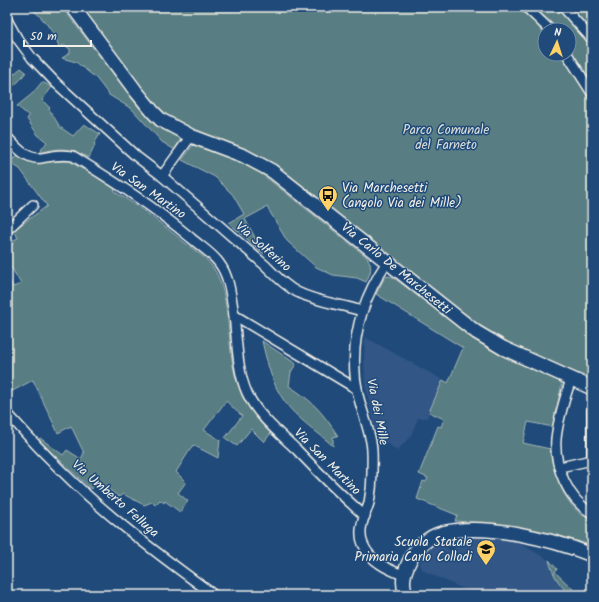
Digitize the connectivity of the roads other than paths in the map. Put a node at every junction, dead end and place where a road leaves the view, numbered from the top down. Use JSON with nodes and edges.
{"nodes":[{"id":1,"x":73,"y":7,"type":"edge"},
{"id":2,"x":526,"y":7,"type":"edge"},
{"id":3,"x":563,"y":7,"type":"edge"},
{"id":4,"x":7,"y":20,"type":"edge"},
{"id":5,"x":542,"y":22,"type":"edge"},
{"id":6,"x":592,"y":39,"type":"edge"},
{"id":7,"x":572,"y":62,"type":"edge"},
{"id":8,"x":592,"y":93,"type":"edge"},
{"id":9,"x":191,"y":136,"type":"junction"},
{"id":10,"x":7,"y":138,"type":"edge"},
{"id":11,"x":162,"y":176,"type":"junction"},
{"id":12,"x":33,"y":205,"type":"dead end"},
{"id":13,"x":7,"y":230,"type":"edge"},
{"id":14,"x":387,"y":262,"type":"junction"},
{"id":15,"x":362,"y":312,"type":"junction"},
{"id":16,"x":234,"y":315,"type":"junction"},
{"id":17,"x":571,"y":379,"type":"junction"},
{"id":18,"x":592,"y":388,"type":"edge"},
{"id":19,"x":357,"y":389,"type":"junction"},
{"id":20,"x":592,"y":410,"type":"edge"},
{"id":21,"x":7,"y":413,"type":"edge"},
{"id":22,"x":592,"y":454,"type":"edge"},
{"id":23,"x":592,"y":460,"type":"edge"},
{"id":24,"x":560,"y":466,"type":"junction"},
{"id":25,"x":592,"y":513,"type":"edge"},
{"id":26,"x":365,"y":516,"type":"junction"},
{"id":27,"x":592,"y":555,"type":"edge"},
{"id":28,"x":403,"y":575,"type":"junction"},
{"id":29,"x":214,"y":595,"type":"edge"},
{"id":30,"x":406,"y":595,"type":"edge"}],
"edges":[{"from":1,"to":9,"type":"main road","name":"Via Carlo De Marchesetti"},
{"from":2,"to":5,"type":"street"},
{"from":3,"to":6,"type":"street"},
{"from":4,"to":11,"type":"street","name":"Via Solferino"},
{"from":7,"to":8,"type":"street"},
{"from":9,"to":11,"type":"street"},
{"from":9,"to":14,"type":"main road","name":"Via Carlo De Marchesetti"},
{"from":10,"to":16,"type":"street","name":"Via San Martino"},
{"from":11,"to":15,"type":"street","name":"Via Solferino"},
{"from":12,"to":13,"type":"street"},
{"from":14,"to":15,"type":"street","name":"Via dei Mille"},
{"from":14,"to":17,"type":"main road","name":"Via Carlo De Marchesetti"},
{"from":15,"to":19,"type":"street","name":"Via dei Mille"},
{"from":16,"to":19,"type":"street"},
{"from":16,"to":26,"type":"street","name":"Via San Martino"},
{"from":17,"to":18,"type":"main road","name":"Via Carlo De Marchesetti"},
{"from":17,"to":24,"type":"street"},
{"from":19,"to":26,"type":"street","name":"Via dei Mille"},
{"from":20,"to":22,"type":"street"},
{"from":21,"to":29,"type":"street","name":"Via Umberto Felluga"},
{"from":23,"to":24,"type":"street"},
{"from":24,"to":25,"type":"street"},
{"from":26,"to":28,"type":"street","name":"Via dei Mille"},
{"from":27,"to":28,"type":"main road"},
{"from":28,"to":30,"type":"main road"}]}
